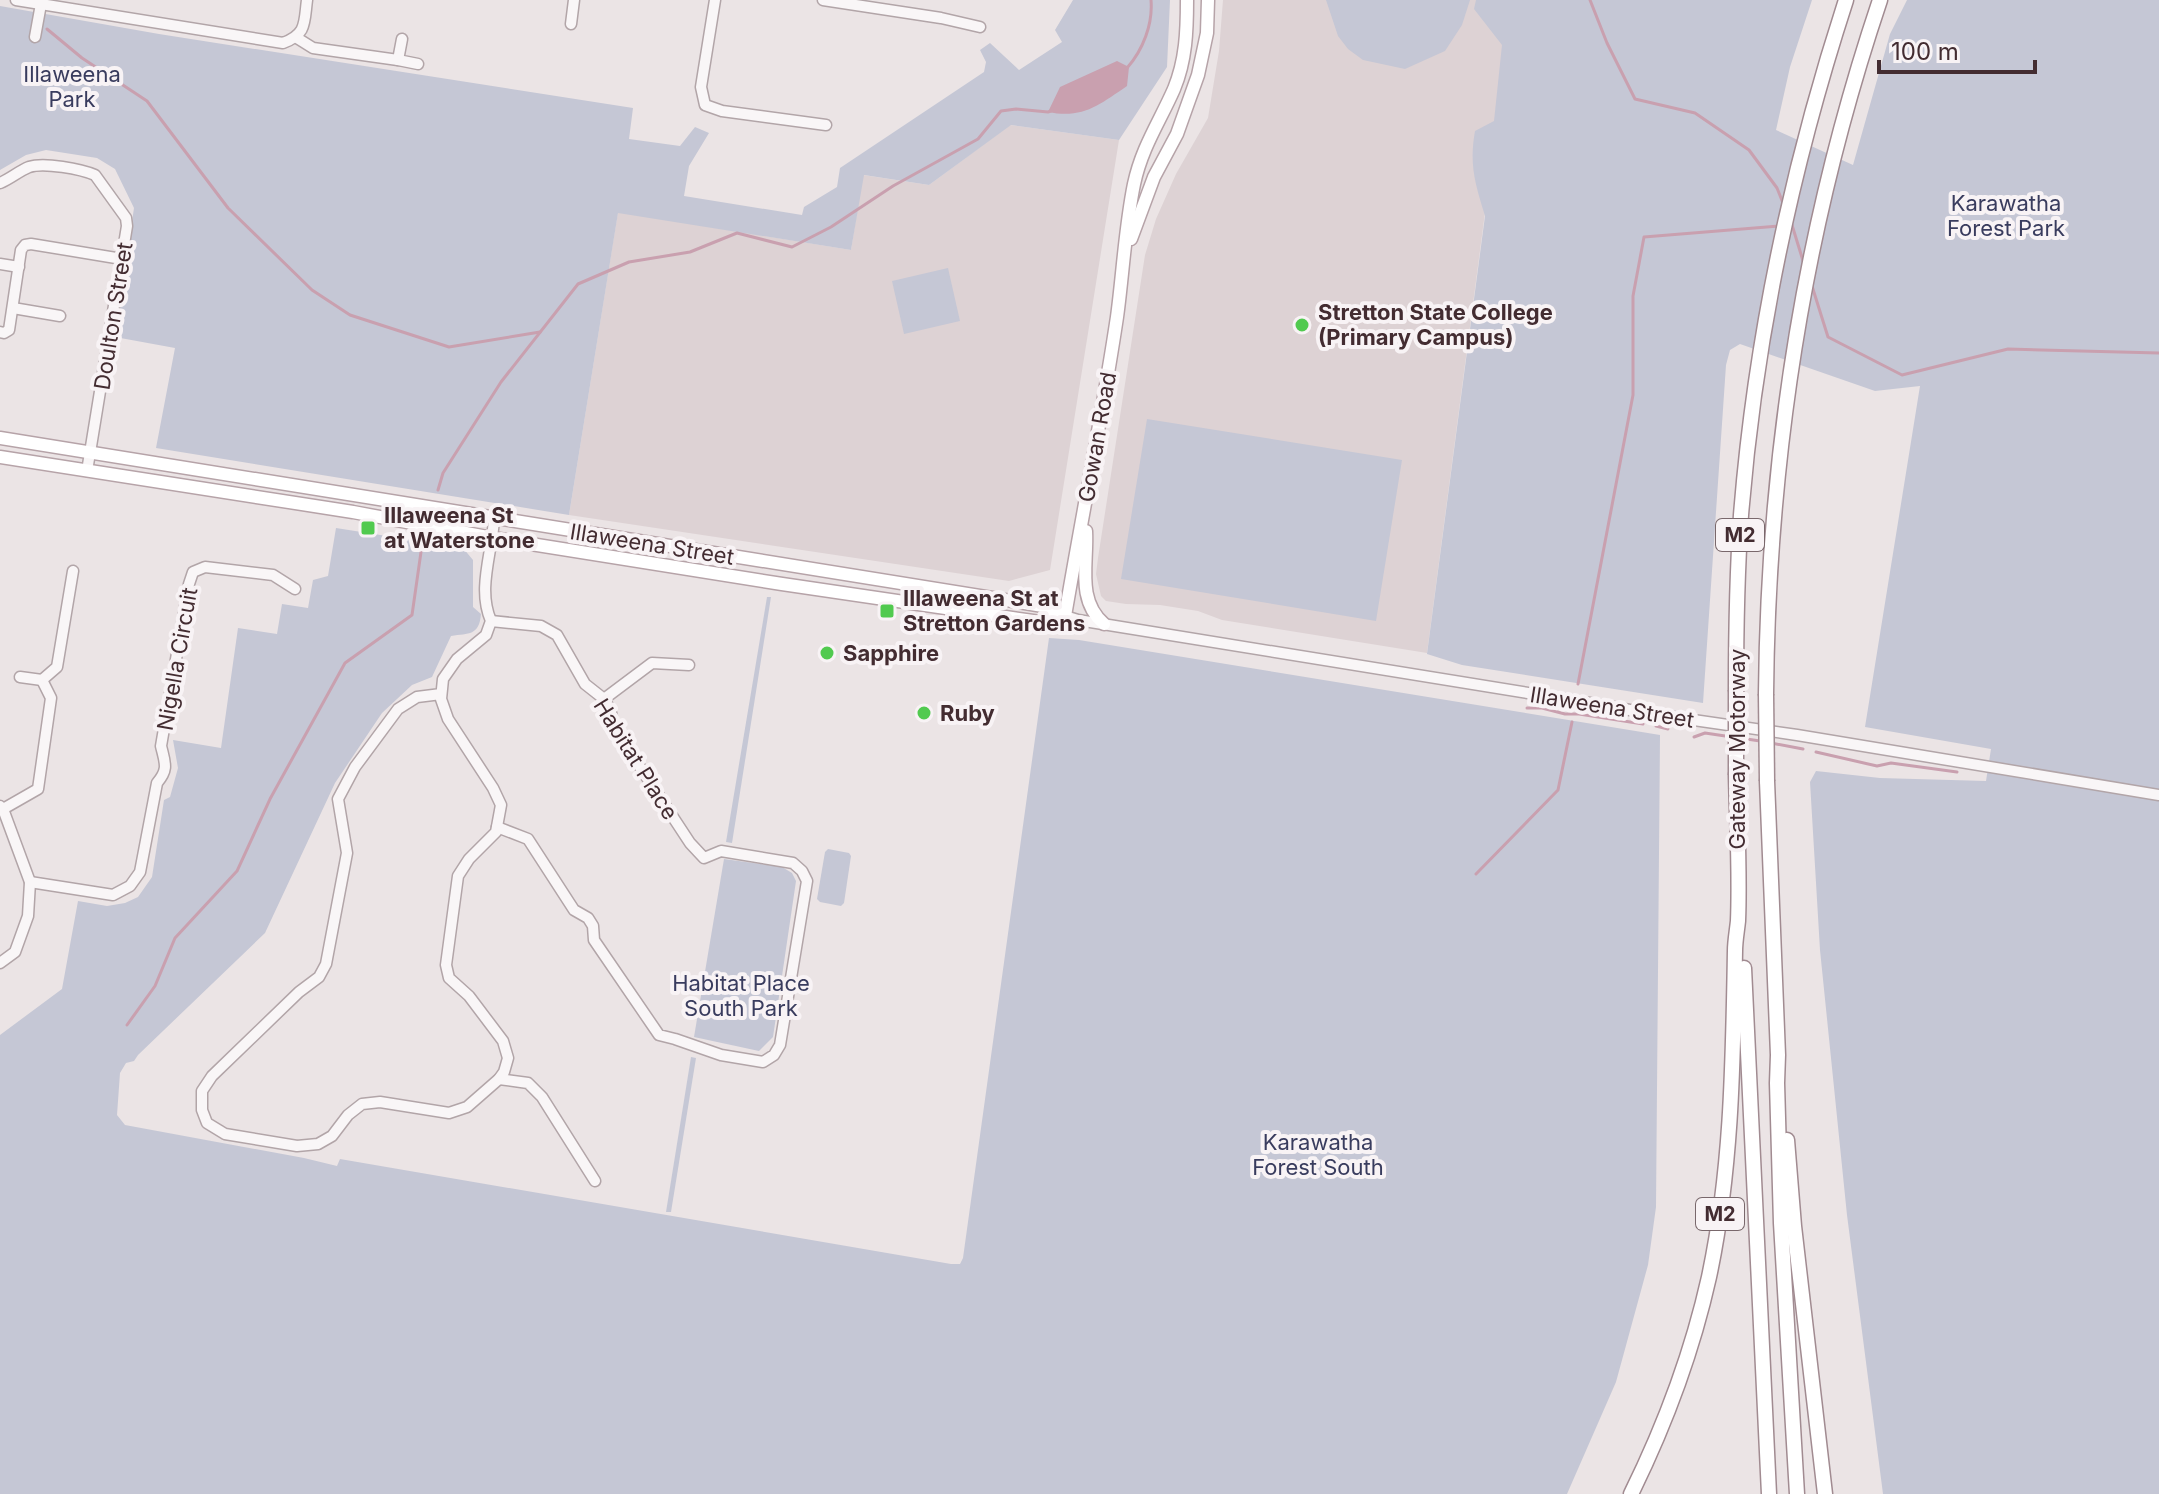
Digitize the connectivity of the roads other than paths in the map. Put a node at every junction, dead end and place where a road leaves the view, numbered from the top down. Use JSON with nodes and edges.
{"nodes":[{"id":1,"x":16,"y":0,"type":"edge"},
{"id":2,"x":307,"y":0,"type":"edge"},
{"id":3,"x":574,"y":0,"type":"edge"},
{"id":4,"x":715,"y":0,"type":"edge"},
{"id":5,"x":823,"y":0,"type":"edge"},
{"id":6,"x":1187,"y":0,"type":"edge"},
{"id":7,"x":1208,"y":0,"type":"edge"},
{"id":8,"x":1846,"y":0,"type":"edge"},
{"id":9,"x":1880,"y":0,"type":"edge"},
{"id":10,"x":41,"y":4,"type":"junction"},
{"id":11,"x":571,"y":24,"type":"dead end"},
{"id":12,"x":980,"y":27,"type":"dead end"},
{"id":13,"x":35,"y":37,"type":"dead end"},
{"id":14,"x":297,"y":38,"type":"junction"},
{"id":15,"x":402,"y":39,"type":"dead end"},
{"id":16,"x":398,"y":60,"type":"junction"},
{"id":17,"x":418,"y":64,"type":"dead end"},
{"id":18,"x":826,"y":125,"type":"dead end"},
{"id":19,"x":0,"y":183,"type":"edge"},
{"id":20,"x":1125,"y":257,"type":"junction"},
{"id":21,"x":122,"y":259,"type":"junction"},
{"id":22,"x":0,"y":264,"type":"edge"},
{"id":23,"x":19,"y":267,"type":"junction"},
{"id":24,"x":13,"y":308,"type":"junction"},
{"id":25,"x":60,"y":316,"type":"dead end"},
{"id":26,"x":0,"y":332,"type":"edge"},
{"id":27,"x":0,"y":438,"type":"edge"},
{"id":28,"x":91,"y":453,"type":"junction"},
{"id":29,"x":0,"y":457,"type":"edge"},
{"id":30,"x":87,"y":471,"type":"junction"},
{"id":31,"x":1085,"y":508,"type":"junction"},
{"id":32,"x":494,"y":519,"type":"junction"},
{"id":33,"x":585,"y":534,"type":"junction"},
{"id":34,"x":493,"y":538,"type":"junction"},
{"id":35,"x":592,"y":553,"type":"junction"},
{"id":36,"x":785,"y":566,"type":"junction"},
{"id":37,"x":73,"y":571,"type":"dead end"},
{"id":38,"x":782,"y":584,"type":"junction"},
{"id":39,"x":295,"y":589,"type":"dead end"},
{"id":40,"x":1065,"y":616,"type":"junction"},
{"id":41,"x":491,"y":621,"type":"junction"},
{"id":42,"x":1104,"y":624,"type":"junction"},
{"id":43,"x":689,"y":665,"type":"dead end"},
{"id":44,"x":20,"y":677,"type":"dead end"},
{"id":45,"x":42,"y":680,"type":"junction"},
{"id":46,"x":441,"y":694,"type":"junction"},
{"id":47,"x":604,"y":699,"type":"junction"},
{"id":48,"x":2159,"y":795,"type":"edge"},
{"id":49,"x":2,"y":808,"type":"edge"},
{"id":50,"x":497,"y":827,"type":"junction"},
{"id":51,"x":30,"y":882,"type":"junction"},
{"id":52,"x":1738,"y":920,"type":"junction"},
{"id":53,"x":0,"y":963,"type":"edge"},
{"id":54,"x":1778,"y":1055,"type":"junction"},
{"id":55,"x":499,"y":1079,"type":"junction"},
{"id":56,"x":595,"y":1181,"type":"dead end"},
{"id":57,"x":1631,"y":1494,"type":"edge"},
{"id":58,"x":1769,"y":1494,"type":"edge"},
{"id":59,"x":1797,"y":1494,"type":"edge"},
{"id":60,"x":1825,"y":1494,"type":"edge"}],
"edges":[{"from":1,"to":10,"type":"street"},
{"from":2,"to":14,"type":"street"},
{"from":3,"to":11,"type":"street"},
{"from":4,"to":18,"type":"street"},
{"from":5,"to":12,"type":"street"},
{"from":6,"to":20,"type":"main road","name":"Gowan Road"},
{"from":7,"to":20,"type":"main road","name":"Gowan Road"},
{"from":8,"to":52,"type":"highway","name":"Gateway Motorway","number":"M2","bridge":true},
{"from":9,"to":54,"type":"highway","name":"Gateway Motorway","number":"M2","bridge":true},
{"from":10,"to":13,"type":"street"},
{"from":10,"to":14,"type":"street"},
{"from":14,"to":16,"type":"street"},
{"from":15,"to":16,"type":"street"},
{"from":16,"to":17,"type":"street"},
{"from":19,"to":21,"type":"street","name":"Doulton Street"},
{"from":20,"to":31,"type":"main road","name":"Gowan Road"},
{"from":21,"to":23,"type":"street"},
{"from":21,"to":28,"type":"street","name":"Doulton Street"},
{"from":22,"to":23,"type":"street"},
{"from":23,"to":24,"type":"street"},
{"from":24,"to":25,"type":"street"},
{"from":24,"to":26,"type":"street"},
{"from":27,"to":28,"type":"main road","name":"Illaweena Street"},
{"from":28,"to":30,"type":"street","name":"Doulton Street"},
{"from":28,"to":32,"type":"main road","name":"Illaweena Street"},
{"from":29,"to":30,"type":"main road","name":"Illaweena Street"},
{"from":30,"to":34,"type":"main road","name":"Illaweena Street"},
{"from":31,"to":40,"type":"main road","name":"Gowan Road"},
{"from":31,"to":42,"type":"main road"},
{"from":32,"to":33,"type":"main road","name":"Illaweena Street"},
{"from":32,"to":34,"type":"street"},
{"from":33,"to":35,"type":"main road"},
{"from":33,"to":36,"type":"main road","name":"Illaweena Street"},
{"from":34,"to":35,"type":"main road","name":"Illaweena Street"},
{"from":34,"to":41,"type":"street"},
{"from":35,"to":38,"type":"main road","name":"Illaweena Street"},
{"from":36,"to":38,"type":"main road"},
{"from":36,"to":40,"type":"main road","name":"Illaweena Street"},
{"from":37,"to":45,"type":"street"},
{"from":38,"to":40,"type":"main road","name":"Illaweena Street"},
{"from":39,"to":51,"type":"street","name":"Nigella Circuit"},
{"from":40,"to":42,"type":"street","name":"Illaweena Street"},
{"from":41,"to":46,"type":"street"},
{"from":41,"to":47,"type":"street","name":"Habitat Place"},
{"from":42,"to":48,"type":"street","name":"Illaweena Street"},
{"from":43,"to":47,"type":"street"},
{"from":44,"to":45,"type":"street"},
{"from":45,"to":49,"type":"street"},
{"from":46,"to":50,"type":"street"},
{"from":46,"to":55,"type":"street"},
{"from":47,"to":50,"type":"street","name":"Habitat Place"},
{"from":49,"to":51,"type":"street"},
{"from":50,"to":55,"type":"street"},
{"from":51,"to":53,"type":"street"},
{"from":52,"to":57,"type":"highway","name":"Gateway Motorway","number":"M2"},
{"from":52,"to":58,"type":"highway"},
{"from":54,"to":59,"type":"highway","name":"Gateway Motorway","number":"M2"},
{"from":54,"to":60,"type":"highway"},
{"from":55,"to":56,"type":"street"}]}
